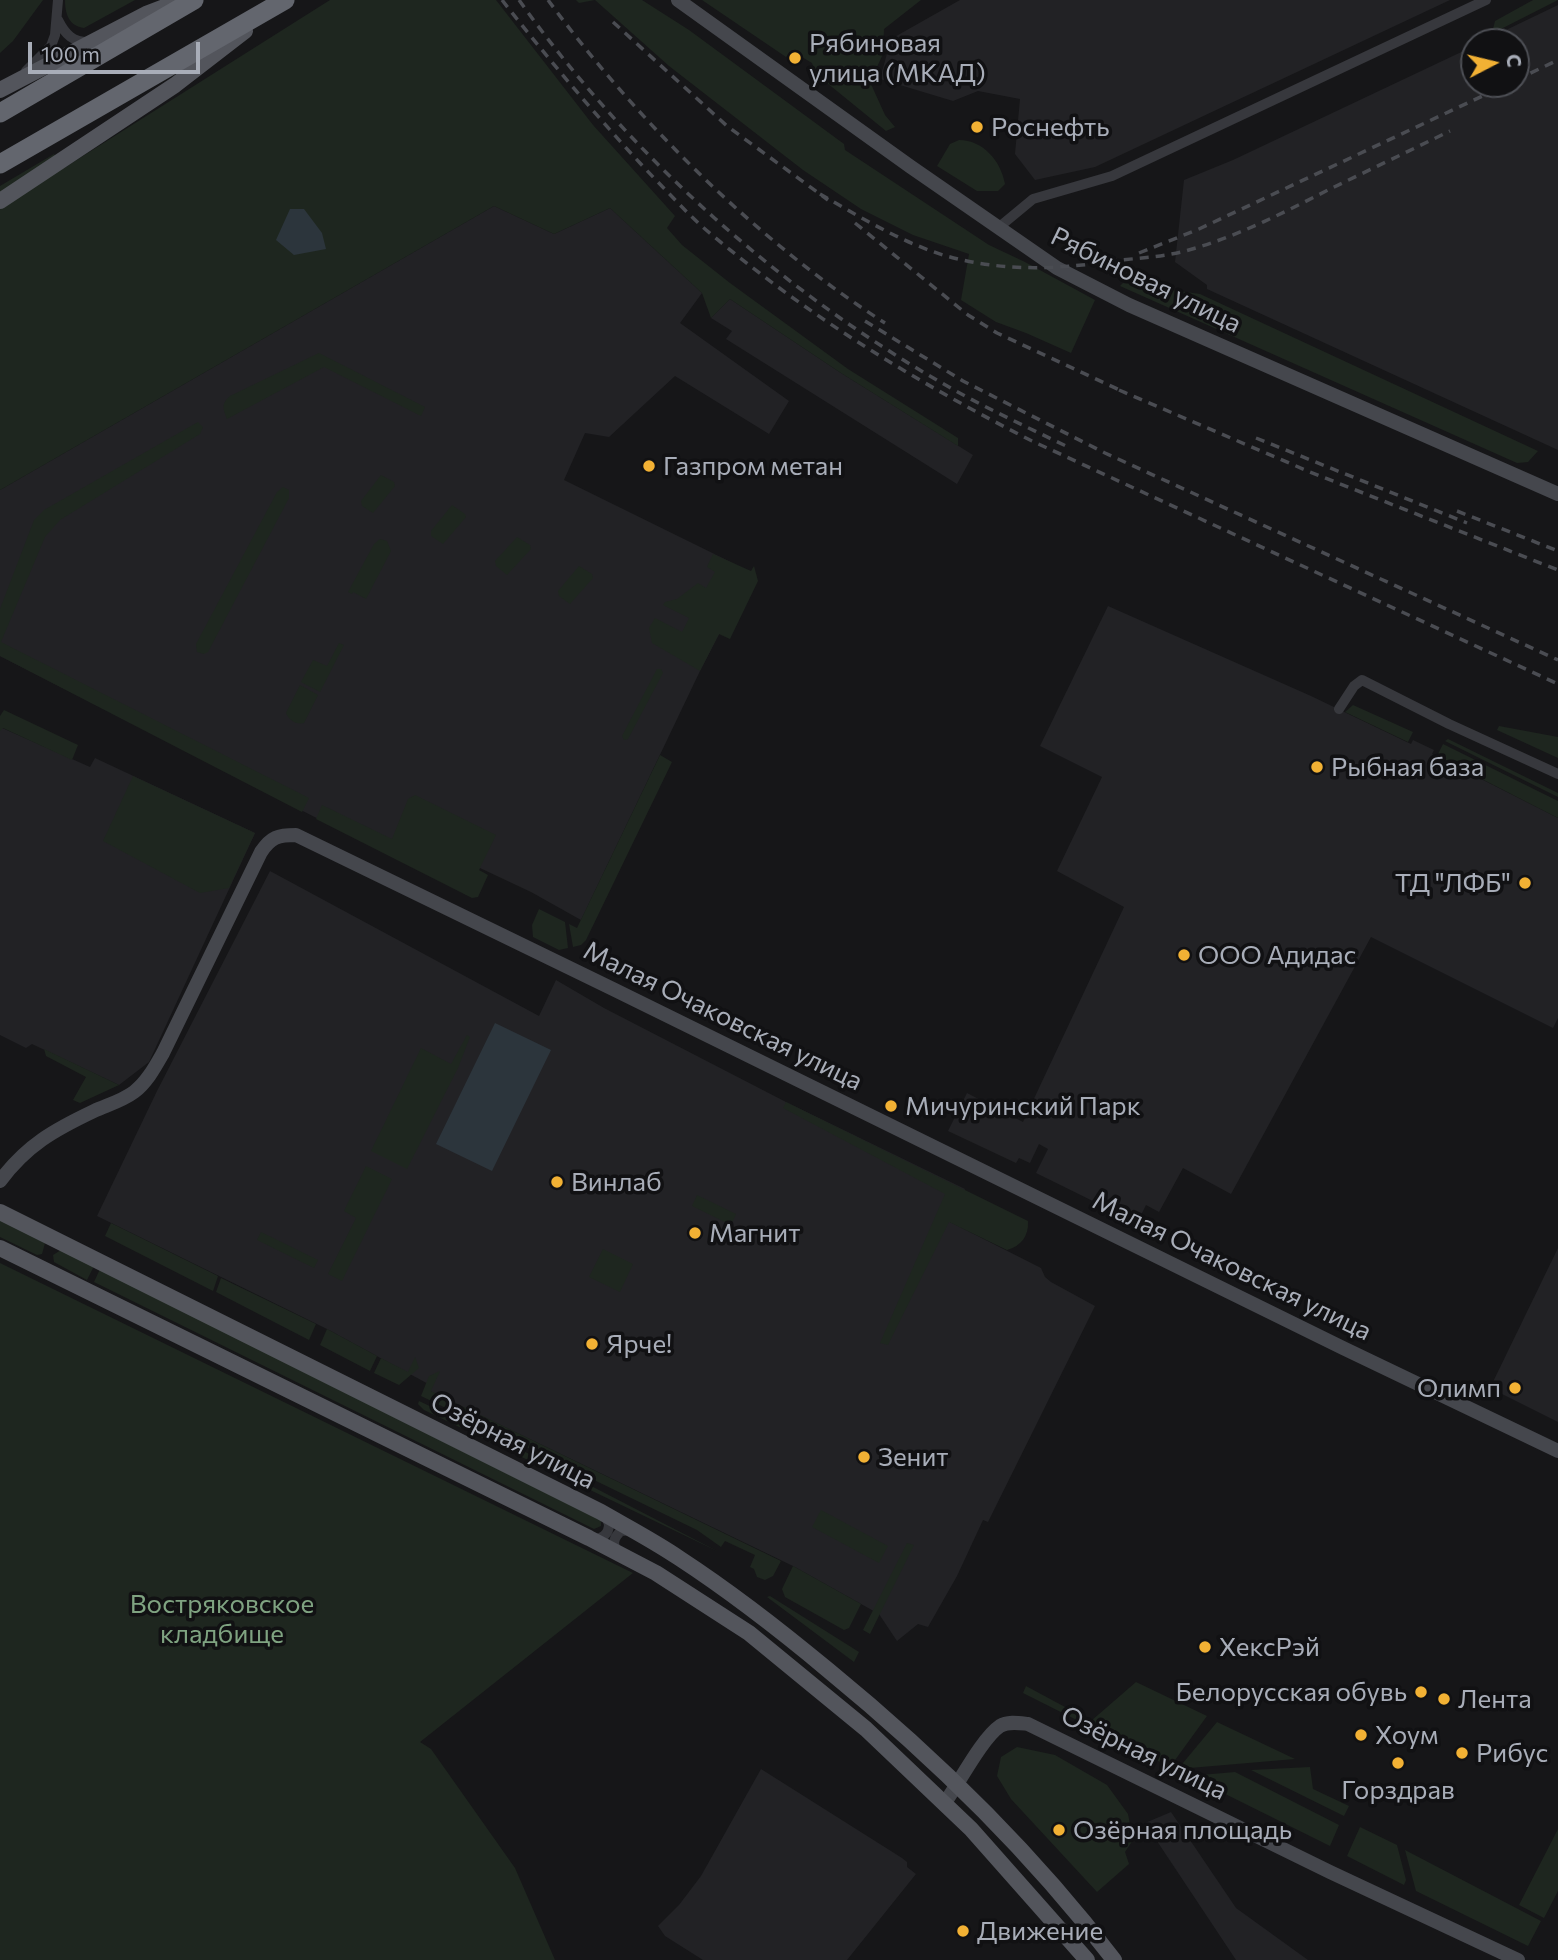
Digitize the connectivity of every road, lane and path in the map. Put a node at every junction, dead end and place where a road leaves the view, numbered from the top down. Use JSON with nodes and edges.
{"nodes":[{"id":1,"x":58,"y":0,"type":"edge"},
{"id":2,"x":181,"y":0,"type":"edge"},
{"id":3,"x":194,"y":0,"type":"edge"},
{"id":4,"x":678,"y":0,"type":"edge"},
{"id":5,"x":1486,"y":0,"type":"edge"},
{"id":6,"x":281,"y":2,"type":"edge"},
{"id":7,"x":58,"y":20,"type":"junction"},
{"id":8,"x":94,"y":41,"type":"junction"},
{"id":9,"x":7,"y":86,"type":"edge"},
{"id":10,"x":0,"y":113,"type":"edge"},
{"id":11,"x":0,"y":164,"type":"edge"},
{"id":12,"x":4,"y":198,"type":"edge"},
{"id":13,"x":998,"y":228,"type":"junction"},
{"id":14,"x":1558,"y":494,"type":"edge"},
{"id":15,"x":1339,"y":709,"type":"dead end"},
{"id":16,"x":1558,"y":774,"type":"edge"},
{"id":17,"x":0,"y":1181,"type":"edge"},
{"id":18,"x":0,"y":1212,"type":"edge"},
{"id":19,"x":0,"y":1248,"type":"edge"},
{"id":20,"x":1558,"y":1451,"type":"edge"},
{"id":21,"x":601,"y":1512,"type":"junction"},
{"id":22,"x":634,"y":1531,"type":"junction"},
{"id":23,"x":589,"y":1538,"type":"junction"},
{"id":24,"x":620,"y":1555,"type":"junction"},
{"id":25,"x":958,"y":1784,"type":"junction"},
{"id":26,"x":940,"y":1800,"type":"junction"},
{"id":27,"x":1087,"y":1960,"type":"edge"},
{"id":28,"x":1114,"y":1960,"type":"edge"},
{"id":29,"x":1518,"y":1960,"type":"edge"}],
"edges":[{"from":1,"to":7,"type":"street"},
{"from":2,"to":8,"type":"main road"},
{"from":3,"to":10,"type":"highway"},
{"from":4,"to":13,"type":"street","name":"Рябиновая улица"},
{"from":5,"to":13,"type":"street"},
{"from":6,"to":11,"type":"highway"},
{"from":6,"to":12,"type":"main road"},
{"from":7,"to":8,"type":"street"},
{"from":7,"to":9,"type":"street"},
{"from":8,"to":9,"type":"main road"},
{"from":13,"to":14,"type":"street","name":"Рябиновая улица"},
{"from":15,"to":16,"type":"street"},
{"from":17,"to":20,"type":"street","name":"Малая Очаковская улица"},
{"from":18,"to":21,"type":"main road","name":"Озёрная улица"},
{"from":19,"to":23,"type":"main road","name":"Озёрная улица"},
{"from":21,"to":22,"type":"main road","name":"Озёрная улица"},
{"from":21,"to":23,"type":"street"},
{"from":22,"to":24,"type":"street"},
{"from":22,"to":25,"type":"main road","name":"Озёрная улица"},
{"from":23,"to":24,"type":"main road","name":"Озёрная улица"},
{"from":24,"to":26,"type":"main road","name":"Озёрная улица"},
{"from":25,"to":26,"type":"street","name":"Озёрная улица"},
{"from":25,"to":28,"type":"main road"},
{"from":25,"to":29,"type":"street","name":"Озёрная улица"},
{"from":26,"to":27,"type":"main road"}]}
